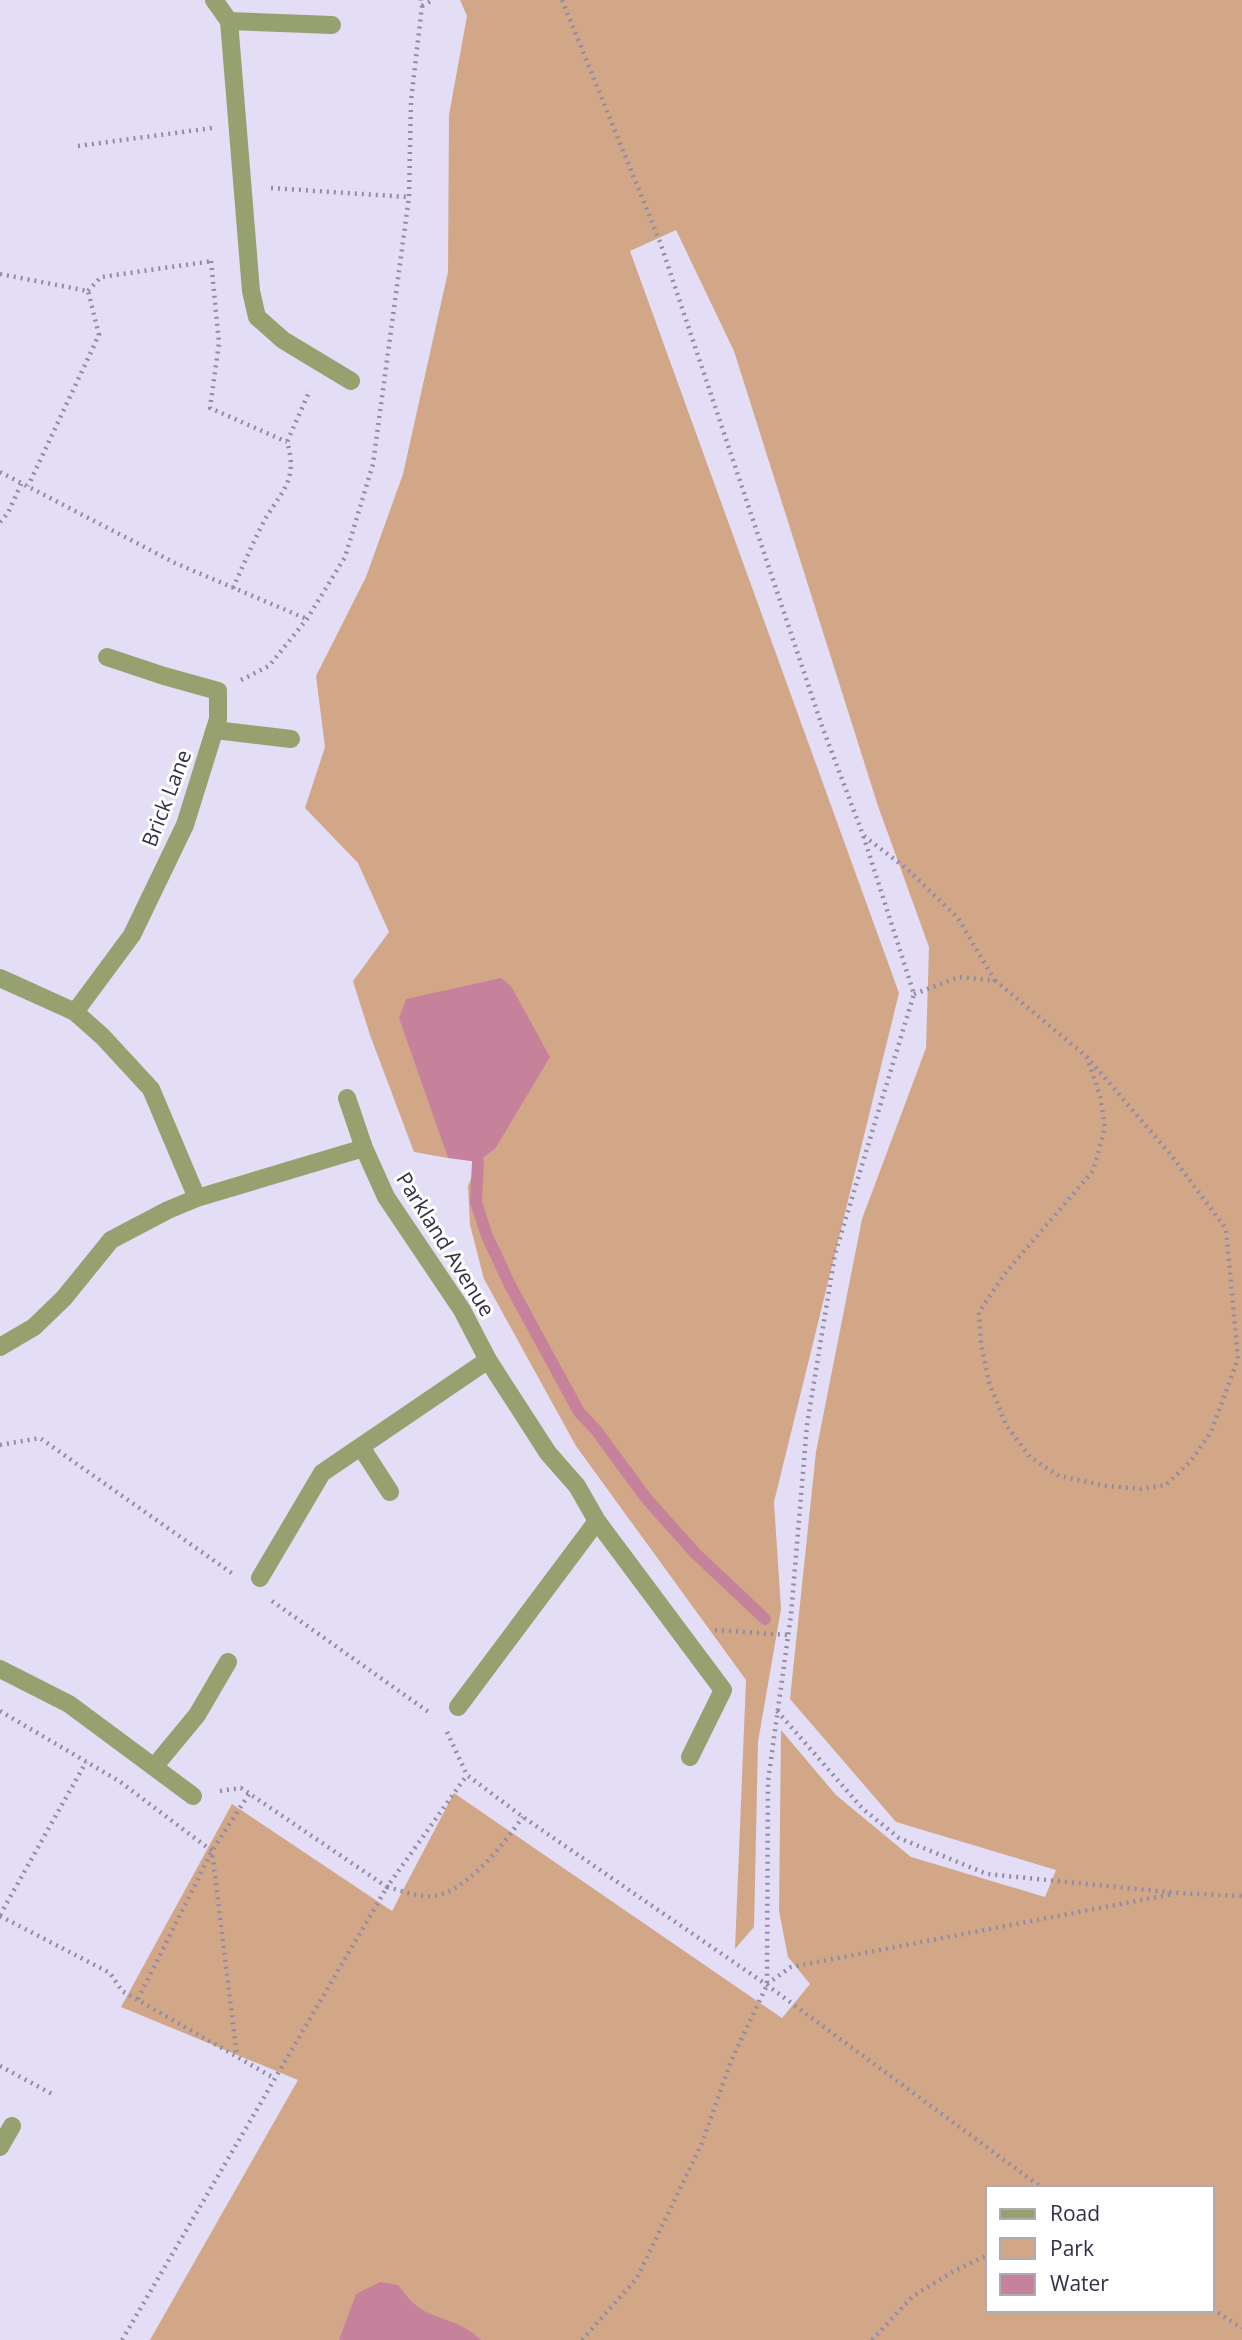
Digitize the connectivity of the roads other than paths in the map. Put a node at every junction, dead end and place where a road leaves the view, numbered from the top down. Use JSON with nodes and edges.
{"nodes":[{"id":1,"x":214,"y":0,"type":"edge"},
{"id":2,"x":229,"y":21,"type":"junction"},
{"id":3,"x":332,"y":25,"type":"dead end"},
{"id":4,"x":351,"y":381,"type":"dead end"},
{"id":5,"x":107,"y":657,"type":"dead end"},
{"id":6,"x":215,"y":730,"type":"junction"},
{"id":7,"x":291,"y":739,"type":"dead end"},
{"id":8,"x":0,"y":978,"type":"edge"},
{"id":9,"x":75,"y":1012,"type":"junction"},
{"id":10,"x":347,"y":1098,"type":"dead end"},
{"id":11,"x":364,"y":1148,"type":"junction"},
{"id":12,"x":197,"y":1198,"type":"junction"},
{"id":13,"x":0,"y":1347,"type":"edge"},
{"id":14,"x":488,"y":1360,"type":"junction"},
{"id":15,"x":361,"y":1447,"type":"junction"},
{"id":16,"x":390,"y":1492,"type":"dead end"},
{"id":17,"x":597,"y":1521,"type":"junction"},
{"id":18,"x":260,"y":1578,"type":"dead end"},
{"id":19,"x":228,"y":1662,"type":"dead end"},
{"id":20,"x":0,"y":1669,"type":"edge"},
{"id":21,"x":458,"y":1707,"type":"dead end"},
{"id":22,"x":690,"y":1757,"type":"dead end"},
{"id":23,"x":154,"y":1767,"type":"junction"},
{"id":24,"x":193,"y":1796,"type":"road end"},
{"id":25,"x":12,"y":2126,"type":"dead end"},
{"id":26,"x":0,"y":2147,"type":"edge"}],
"edges":[{"from":1,"to":2,"type":"street"},
{"from":2,"to":3,"type":"street"},
{"from":2,"to":4,"type":"street"},
{"from":5,"to":6,"type":"street","name":"Brick Lane"},
{"from":6,"to":7,"type":"street"},
{"from":6,"to":9,"type":"street","name":"Brick Lane"},
{"from":8,"to":9,"type":"street"},
{"from":9,"to":12,"type":"street"},
{"from":10,"to":11,"type":"street","name":"Parkland Avenue"},
{"from":11,"to":12,"type":"street"},
{"from":11,"to":14,"type":"street","name":"Parkland Avenue"},
{"from":12,"to":13,"type":"street"},
{"from":14,"to":15,"type":"street"},
{"from":14,"to":17,"type":"street","name":"Parkland Avenue"},
{"from":15,"to":16,"type":"street"},
{"from":15,"to":18,"type":"street"},
{"from":17,"to":21,"type":"street"},
{"from":17,"to":22,"type":"street","name":"Parkland Avenue"},
{"from":19,"to":23,"type":"street"},
{"from":20,"to":23,"type":"street"},
{"from":23,"to":24,"type":"street"},
{"from":25,"to":26,"type":"street"}]}
